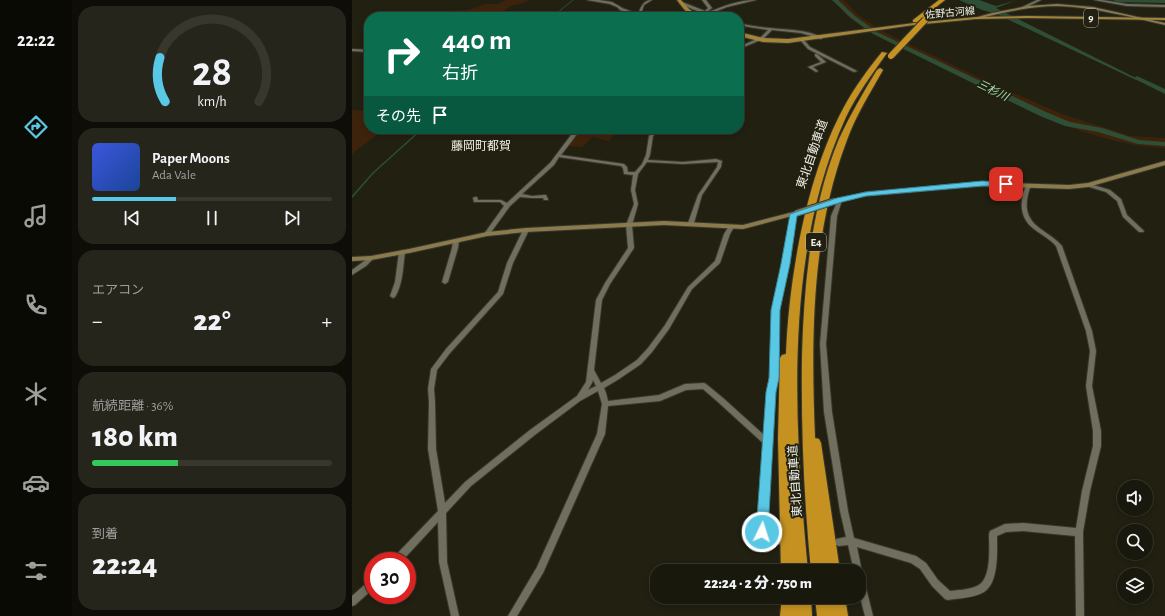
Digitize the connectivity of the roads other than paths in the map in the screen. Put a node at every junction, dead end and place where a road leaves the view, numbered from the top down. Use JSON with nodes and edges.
{"nodes":[{"id":1,"x":588,"y":0,"type":"edge"},
{"id":2,"x":650,"y":0,"type":"edge"},
{"id":3,"x":704,"y":0,"type":"edge"},
{"id":4,"x":754,"y":0,"type":"edge"},
{"id":5,"x":942,"y":0,"type":"edge"},
{"id":6,"x":950,"y":0,"type":"edge"},
{"id":7,"x":1039,"y":0,"type":"edge"},
{"id":8,"x":1096,"y":0,"type":"edge"},
{"id":9,"x":680,"y":1,"type":"edge"},
{"id":10,"x":1165,"y":6,"type":"edge"},
{"id":11,"x":1022,"y":8,"type":"junction"},
{"id":12,"x":628,"y":12,"type":"edge"},
{"id":13,"x":640,"y":12,"type":"edge"},
{"id":14,"x":690,"y":12,"type":"edge"},
{"id":15,"x":704,"y":12,"type":"joint"},
{"id":16,"x":711,"y":12,"type":"edge"},
{"id":17,"x":998,"y":14,"type":"junction"},
{"id":18,"x":1138,"y":18,"type":"junction"},
{"id":19,"x":1165,"y":19,"type":"edge"},
{"id":20,"x":1165,"y":24,"type":"edge"},
{"id":21,"x":744,"y":25,"type":"edge"},
{"id":22,"x":770,"y":30,"type":"junction"},
{"id":23,"x":902,"y":33,"type":"dead end"},
{"id":24,"x":744,"y":35,"type":"edge"},
{"id":25,"x":821,"y":38,"type":"junction"},
{"id":26,"x":760,"y":39,"type":"junction"},
{"id":27,"x":802,"y":40,"type":"junction"},
{"id":28,"x":744,"y":46,"type":"edge"},
{"id":29,"x":809,"y":48,"type":"junction"},
{"id":30,"x":352,"y":50,"type":"edge"},
{"id":31,"x":364,"y":51,"type":"edge"},
{"id":32,"x":888,"y":53,"type":"junction"},
{"id":33,"x":816,"y":71,"type":"dead end"},
{"id":34,"x":855,"y":71,"type":"dead end"},
{"id":35,"x":576,"y":134,"type":"edge"},
{"id":36,"x":654,"y":134,"type":"edge"},
{"id":37,"x":560,"y":156,"type":"junction"},
{"id":38,"x":646,"y":161,"type":"junction"},
{"id":39,"x":1165,"y":163,"type":"edge"},
{"id":40,"x":636,"y":174,"type":"junction"},
{"id":41,"x":1029,"y":185,"type":"junction"},
{"id":42,"x":1088,"y":185,"type":"junction"},
{"id":43,"x":518,"y":195,"type":"junction"},
{"id":44,"x":475,"y":198,"type":"dead end"},
{"id":45,"x":546,"y":199,"type":"dead end"},
{"id":46,"x":837,"y":201,"type":"junction"},
{"id":47,"x":507,"y":206,"type":"junction"},
{"id":48,"x":795,"y":214,"type":"junction"},
{"id":49,"x":691,"y":223,"type":"junction"},
{"id":50,"x":629,"y":225,"type":"junction"},
{"id":51,"x":731,"y":227,"type":"junction"},
{"id":52,"x":526,"y":230,"type":"junction"},
{"id":53,"x":1141,"y":232,"type":"dead end"},
{"id":54,"x":488,"y":234,"type":"junction"},
{"id":55,"x":456,"y":241,"type":"junction"},
{"id":56,"x":402,"y":252,"type":"junction"},
{"id":57,"x":371,"y":258,"type":"junction"},
{"id":58,"x":352,"y":259,"type":"edge"},
{"id":59,"x":352,"y":273,"type":"edge"},
{"id":60,"x":445,"y":282,"type":"dead end"},
{"id":61,"x":393,"y":296,"type":"dead end"},
{"id":62,"x":795,"y":317,"type":"junction"},
{"id":63,"x":591,"y":370,"type":"junction"},
{"id":64,"x":600,"y":386,"type":"junction"},
{"id":65,"x":578,"y":399,"type":"junction"},
{"id":66,"x":605,"y":404,"type":"junction"},
{"id":67,"x":808,"y":407,"type":"junction"},
{"id":68,"x":768,"y":443,"type":"junction"},
{"id":69,"x":442,"y":512,"type":"junction"},
{"id":70,"x":1078,"y":532,"type":"junction"},
{"id":71,"x":850,"y":541,"type":"junction"},
{"id":72,"x":783,"y":542,"type":"dead end"},
{"id":73,"x":839,"y":542,"type":"dead end"},
{"id":74,"x":404,"y":552,"type":"edge"},
{"id":75,"x":789,"y":564,"type":"edge"},
{"id":76,"x":800,"y":564,"type":"edge"},
{"id":77,"x":818,"y":564,"type":"edge"},
{"id":78,"x":831,"y":564,"type":"edge"},
{"id":79,"x":856,"y":564,"type":"edge"},
{"id":80,"x":364,"y":591,"type":"edge"},
{"id":81,"x":352,"y":602,"type":"edge"},
{"id":82,"x":789,"y":604,"type":"edge"},
{"id":83,"x":803,"y":604,"type":"edge"},
{"id":84,"x":823,"y":604,"type":"edge"},
{"id":85,"x":837,"y":604,"type":"edge"},
{"id":86,"x":866,"y":604,"type":"edge"},
{"id":87,"x":455,"y":616,"type":"edge"},
{"id":88,"x":512,"y":616,"type":"edge"},
{"id":89,"x":788,"y":616,"type":"edge"},
{"id":90,"x":804,"y":616,"type":"edge"},
{"id":91,"x":825,"y":616,"type":"edge"},
{"id":92,"x":840,"y":616,"type":"edge"},
{"id":93,"x":869,"y":616,"type":"edge"},
{"id":94,"x":1080,"y":616,"type":"edge"}],
"edges":[{"from":1,"to":12,"type":"street"},
{"from":2,"to":13,"type":"street"},
{"from":3,"to":15,"type":"street"},
{"from":4,"to":16,"type":"street"},
{"from":5,"to":23,"type":"highway"},
{"from":6,"to":32,"type":"highway","name":"東北自動車道","number":"E4","bridge":true},
{"from":7,"to":11,"type":"street"},
{"from":8,"to":10,"type":"street"},
{"from":9,"to":14,"type":"main road"},
{"from":9,"to":15,"type":"street"},
{"from":11,"to":17,"type":"street"},
{"from":11,"to":18,"type":"street"},
{"from":17,"to":18,"type":"main road","name":"佐野古河線","number":"9"},
{"from":17,"to":25,"type":"main road","name":"佐野古河線","number":"9"},
{"from":18,"to":19,"type":"main road","name":"佐野古河線","number":"9"},
{"from":18,"to":20,"type":"street"},
{"from":21,"to":22,"type":"street"},
{"from":22,"to":25,"type":"street"},
{"from":22,"to":26,"type":"street"},
{"from":24,"to":26,"type":"main road","name":"佐野古河線","number":"9"},
{"from":25,"to":27,"type":"main road","name":"佐野古河線","number":"9"},
{"from":26,"to":27,"type":"main road","name":"佐野古河線","number":"9"},
{"from":26,"to":28,"type":"street"},
{"from":27,"to":29,"type":"street"},
{"from":29,"to":33,"type":"street"},
{"from":29,"to":34,"type":"street"},
{"from":30,"to":31,"type":"street"},
{"from":32,"to":62,"type":"highway","name":"東北自動車道","number":"E4"},
{"from":32,"to":67,"type":"highway","name":"東北自動車道","number":"E4"},
{"from":35,"to":37,"type":"street"},
{"from":36,"to":38,"type":"street"},
{"from":37,"to":40,"type":"street"},
{"from":37,"to":43,"type":"street"},
{"from":38,"to":40,"type":"street"},
{"from":38,"to":49,"type":"street"},
{"from":39,"to":42,"type":"street"},
{"from":40,"to":50,"type":"street"},
{"from":41,"to":42,"type":"street"},
{"from":41,"to":46,"type":"street"},
{"from":41,"to":70,"type":"street"},
{"from":42,"to":53,"type":"street"},
{"from":43,"to":45,"type":"street"},
{"from":43,"to":47,"type":"street"},
{"from":44,"to":47,"type":"street"},
{"from":46,"to":48,"type":"street","bridge":true},
{"from":46,"to":71,"type":"street"},
{"from":47,"to":54,"type":"street"},
{"from":48,"to":51,"type":"street"},
{"from":48,"to":68,"type":"street"},
{"from":49,"to":50,"type":"street"},
{"from":49,"to":51,"type":"street"},
{"from":50,"to":52,"type":"street"},
{"from":50,"to":63,"type":"street"},
{"from":51,"to":64,"type":"street"},
{"from":52,"to":54,"type":"street"},
{"from":52,"to":69,"type":"street"},
{"from":54,"to":55,"type":"street"},
{"from":55,"to":56,"type":"street"},
{"from":55,"to":60,"type":"street"},
{"from":56,"to":57,"type":"street"},
{"from":56,"to":61,"type":"street"},
{"from":57,"to":58,"type":"street"},
{"from":57,"to":59,"type":"street"},
{"from":62,"to":75,"type":"highway"},
{"from":62,"to":76,"type":"highway","name":"東北自動車道","number":"E4"},
{"from":63,"to":64,"type":"street"},
{"from":63,"to":65,"type":"street"},
{"from":64,"to":65,"type":"street"},
{"from":64,"to":66,"type":"street"},
{"from":65,"to":69,"type":"street"},
{"from":66,"to":68,"type":"street"},
{"from":66,"to":88,"type":"street"},
{"from":67,"to":77,"type":"highway","name":"東北自動車道","number":"E4"},
{"from":67,"to":78,"type":"highway"},
{"from":68,"to":72,"type":"street"},
{"from":69,"to":74,"type":"street"},
{"from":69,"to":87,"type":"street"},
{"from":70,"to":71,"type":"street"},
{"from":70,"to":94,"type":"street"},
{"from":71,"to":73,"type":"street"},
{"from":71,"to":79,"type":"street"},
{"from":80,"to":81,"type":"street"},
{"from":82,"to":89,"type":"highway"},
{"from":83,"to":90,"type":"highway"},
{"from":84,"to":91,"type":"highway"},
{"from":85,"to":92,"type":"highway"},
{"from":86,"to":93,"type":"street"}]}
